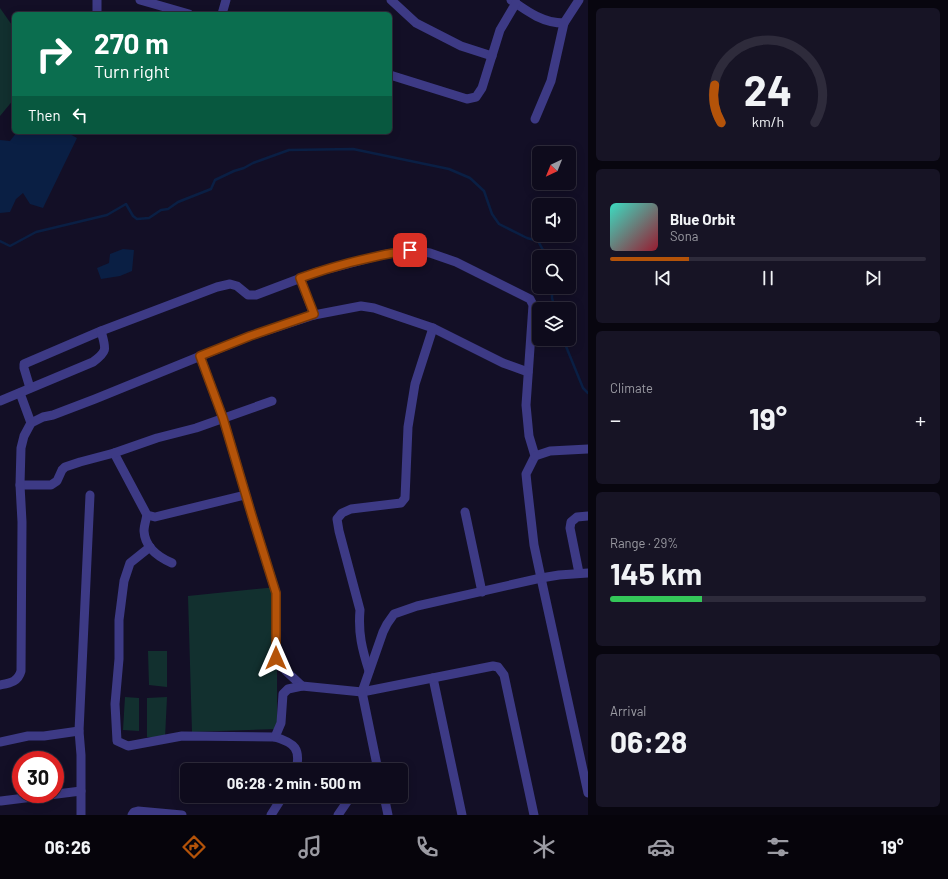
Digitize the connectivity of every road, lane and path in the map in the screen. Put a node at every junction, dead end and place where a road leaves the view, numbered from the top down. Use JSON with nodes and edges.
{"nodes":[{"id":1,"x":97,"y":0,"type":"edge"},
{"id":2,"x":140,"y":0,"type":"edge"},
{"id":3,"x":226,"y":0,"type":"edge"},
{"id":4,"x":391,"y":0,"type":"edge"},
{"id":5,"x":579,"y":0,"type":"edge"},
{"id":6,"x":514,"y":2,"type":"edge"},
{"id":7,"x":97,"y":12,"type":"edge"},
{"id":8,"x":182,"y":12,"type":"edge"},
{"id":9,"x":223,"y":12,"type":"edge"},
{"id":10,"x":564,"y":24,"type":"junction"},
{"id":11,"x":492,"y":56,"type":"junction"},
{"id":12,"x":392,"y":76,"type":"edge"},
{"id":13,"x":535,"y":119,"type":"dead end"},
{"id":14,"x":300,"y":278,"type":"junction"},
{"id":15,"x":314,"y":314,"type":"junction"},
{"id":16,"x":433,"y":328,"type":"junction"},
{"id":17,"x":101,"y":331,"type":"junction"},
{"id":18,"x":200,"y":356,"type":"junction"},
{"id":19,"x":528,"y":372,"type":"junction"},
{"id":20,"x":30,"y":388,"type":"junction"},
{"id":21,"x":20,"y":393,"type":"junction"},
{"id":22,"x":0,"y":401,"type":"edge"},
{"id":23,"x":272,"y":401,"type":"dead end"},
{"id":24,"x":223,"y":418,"type":"junction"},
{"id":25,"x":31,"y":423,"type":"junction"},
{"id":26,"x":588,"y":449,"type":"edge"},
{"id":27,"x":114,"y":453,"type":"junction"},
{"id":28,"x":535,"y":456,"type":"junction"},
{"id":29,"x":20,"y":485,"type":"junction"},
{"id":30,"x":90,"y":495,"type":"dead end"},
{"id":31,"x":245,"y":495,"type":"junction"},
{"id":32,"x":465,"y":512,"type":"dead end"},
{"id":33,"x":147,"y":516,"type":"junction"},
{"id":34,"x":588,"y":516,"type":"edge"},
{"id":35,"x":150,"y":547,"type":"junction"},
{"id":36,"x":172,"y":563,"type":"dead end"},
{"id":37,"x":584,"y":573,"type":"edge"},
{"id":38,"x":541,"y":578,"type":"junction"},
{"id":39,"x":482,"y":592,"type":"junction"},
{"id":40,"x":369,"y":671,"type":"junction"},
{"id":41,"x":433,"y":678,"type":"junction"},
{"id":42,"x":0,"y":685,"type":"edge"},
{"id":43,"x":302,"y":686,"type":"junction"},
{"id":44,"x":362,"y":692,"type":"junction"},
{"id":45,"x":79,"y":732,"type":"junction"},
{"id":46,"x":275,"y":737,"type":"junction"},
{"id":47,"x":0,"y":742,"type":"edge"},
{"id":48,"x":298,"y":763,"type":"edge"},
{"id":49,"x":377,"y":763,"type":"edge"},
{"id":50,"x":81,"y":791,"type":"junction"},
{"id":51,"x":588,"y":793,"type":"edge"},
{"id":52,"x":1,"y":802,"type":"dead end"},
{"id":53,"x":279,"y":803,"type":"edge"},
{"id":54,"x":346,"y":803,"type":"edge"},
{"id":55,"x":385,"y":803,"type":"edge"},
{"id":56,"x":81,"y":815,"type":"edge"},
{"id":57,"x":132,"y":815,"type":"edge"},
{"id":58,"x":182,"y":815,"type":"edge"},
{"id":59,"x":271,"y":815,"type":"edge"},
{"id":60,"x":338,"y":815,"type":"edge"},
{"id":61,"x":388,"y":815,"type":"edge"},
{"id":62,"x":462,"y":815,"type":"edge"},
{"id":63,"x":534,"y":815,"type":"edge"}],
"edges":[{"from":1,"to":7,"type":"street"},
{"from":2,"to":8,"type":"street"},
{"from":3,"to":9,"type":"street"},
{"from":4,"to":11,"type":"street"},
{"from":5,"to":10,"type":"street"},
{"from":6,"to":10,"type":"street"},
{"from":6,"to":11,"type":"street"},
{"from":10,"to":13,"type":"street"},
{"from":11,"to":12,"type":"street"},
{"from":14,"to":15,"type":"street"},
{"from":14,"to":17,"type":"street"},
{"from":14,"to":19,"type":"street"},
{"from":15,"to":16,"type":"street"},
{"from":15,"to":18,"type":"street"},
{"from":16,"to":19,"type":"street"},
{"from":16,"to":40,"type":"street"},
{"from":17,"to":20,"type":"street"},
{"from":17,"to":20,"type":"street"},
{"from":18,"to":24,"type":"street"},
{"from":18,"to":25,"type":"street"},
{"from":19,"to":28,"type":"street"},
{"from":20,"to":21,"type":"street"},
{"from":21,"to":22,"type":"street"},
{"from":21,"to":25,"type":"street"},
{"from":23,"to":24,"type":"street"},
{"from":24,"to":27,"type":"street"},
{"from":24,"to":31,"type":"street"},
{"from":25,"to":29,"type":"street"},
{"from":26,"to":28,"type":"street"},
{"from":27,"to":29,"type":"street"},
{"from":27,"to":33,"type":"street"},
{"from":28,"to":38,"type":"street"},
{"from":29,"to":42,"type":"street"},
{"from":30,"to":45,"type":"street"},
{"from":31,"to":33,"type":"street"},
{"from":31,"to":43,"type":"street"},
{"from":32,"to":39,"type":"street"},
{"from":33,"to":35,"type":"street"},
{"from":34,"to":37,"type":"street"},
{"from":35,"to":36,"type":"street"},
{"from":35,"to":46,"type":"street"},
{"from":37,"to":38,"type":"street"},
{"from":38,"to":39,"type":"street"},
{"from":38,"to":51,"type":"street"},
{"from":39,"to":40,"type":"street"},
{"from":40,"to":44,"type":"street"},
{"from":41,"to":44,"type":"street"},
{"from":41,"to":62,"type":"street"},
{"from":41,"to":63,"type":"street"},
{"from":43,"to":44,"type":"street"},
{"from":43,"to":46,"type":"street"},
{"from":44,"to":49,"type":"street"},
{"from":45,"to":47,"type":"street"},
{"from":45,"to":50,"type":"street"},
{"from":46,"to":48,"type":"street"},
{"from":50,"to":52,"type":"street"},
{"from":50,"to":56,"type":"street"},
{"from":53,"to":59,"type":"street"},
{"from":54,"to":60,"type":"street"},
{"from":55,"to":61,"type":"street"},
{"from":57,"to":58,"type":"street"}]}
